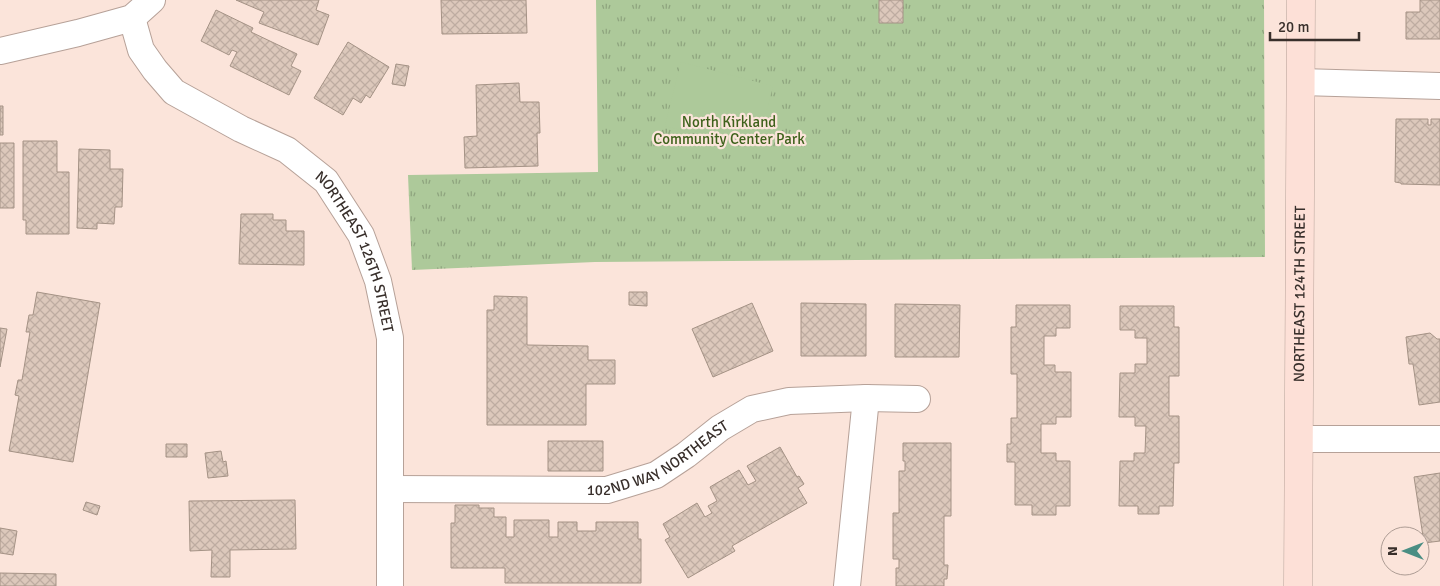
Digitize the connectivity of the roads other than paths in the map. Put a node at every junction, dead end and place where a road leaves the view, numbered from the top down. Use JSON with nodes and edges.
{"nodes":[{"id":1,"x":152,"y":0,"type":"edge"},
{"id":2,"x":1301,"y":0,"type":"edge"},
{"id":3,"x":132,"y":18,"type":"junction"},
{"id":4,"x":0,"y":51,"type":"edge"},
{"id":5,"x":1301,"y":82,"type":"junction"},
{"id":6,"x":1440,"y":86,"type":"edge"},
{"id":7,"x":866,"y":398,"type":"junction"},
{"id":8,"x":917,"y":399,"type":"dead end"},
{"id":9,"x":1299,"y":439,"type":"junction"},
{"id":10,"x":1440,"y":439,"type":"edge"},
{"id":11,"x":391,"y":489,"type":"junction"},
{"id":12,"x":390,"y":586,"type":"edge"},
{"id":13,"x":847,"y":586,"type":"edge"},
{"id":14,"x":1298,"y":586,"type":"edge"}],
"edges":[{"from":1,"to":3,"type":"street"},
{"from":2,"to":5,"type":"main road","name":"NORTHEAST 124TH STREET"},
{"from":3,"to":4,"type":"street"},
{"from":3,"to":11,"type":"street","name":"NORTHEAST 126TH STREET"},
{"from":5,"to":6,"type":"street"},
{"from":5,"to":9,"type":"main road","name":"NORTHEAST 124TH STREET"},
{"from":7,"to":8,"type":"street","name":"102ND WAY NORTHEAST"},
{"from":7,"to":11,"type":"street","name":"102ND WAY NORTHEAST"},
{"from":7,"to":13,"type":"street"},
{"from":9,"to":10,"type":"street"},
{"from":9,"to":14,"type":"main road","name":"NORTHEAST 124TH STREET"},
{"from":11,"to":12,"type":"street","name":"NORTHEAST 126TH STREET"}]}
